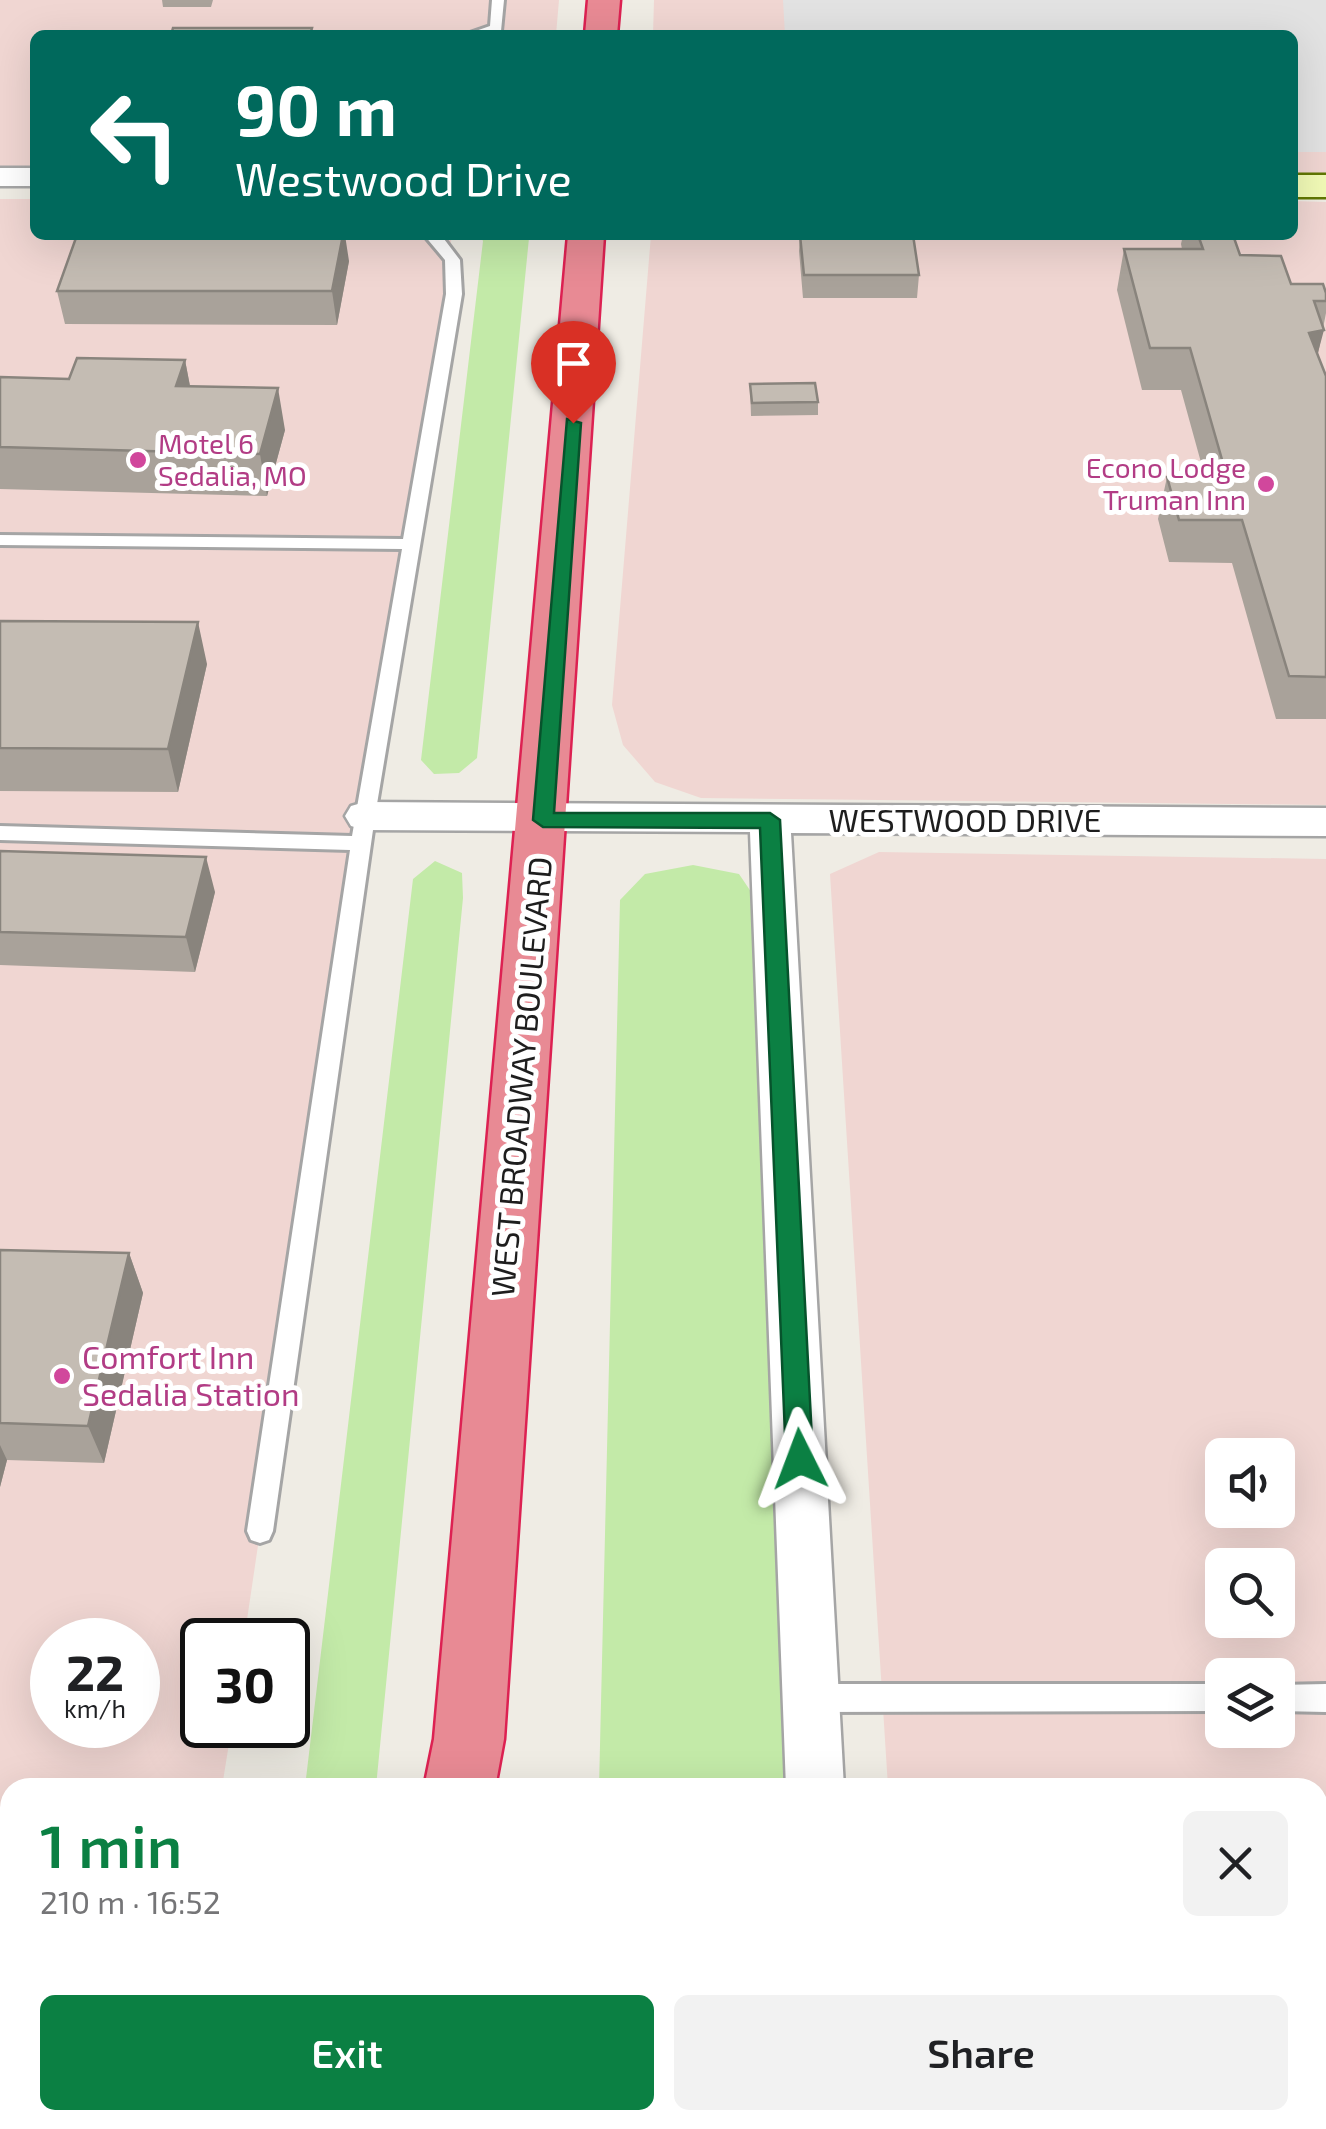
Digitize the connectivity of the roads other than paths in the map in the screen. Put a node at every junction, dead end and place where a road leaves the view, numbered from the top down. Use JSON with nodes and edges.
{"nodes":[{"id":1,"x":498,"y":0,"type":"edge"},
{"id":2,"x":604,"y":0,"type":"edge"},
{"id":3,"x":489,"y":30,"type":"edge"},
{"id":4,"x":601,"y":30,"type":"edge"},
{"id":5,"x":0,"y":177,"type":"edge"},
{"id":6,"x":30,"y":177,"type":"edge"},
{"id":7,"x":1298,"y":186,"type":"edge"},
{"id":8,"x":1326,"y":186,"type":"edge"},
{"id":9,"x":440,"y":240,"type":"edge"},
{"id":10,"x":586,"y":240,"type":"edge"},
{"id":11,"x":0,"y":540,"type":"edge"},
{"id":12,"x":412,"y":544,"type":"junction"},
{"id":13,"x":543,"y":820,"type":"junction"},
{"id":14,"x":770,"y":820,"type":"junction"},
{"id":15,"x":1326,"y":822,"type":"edge"},
{"id":16,"x":363,"y":830,"type":"junction"},
{"id":17,"x":0,"y":833,"type":"edge"},
{"id":18,"x":260,"y":1531,"type":"dead end"},
{"id":19,"x":811,"y":1698,"type":"junction"},
{"id":20,"x":1205,"y":1698,"type":"edge"},
{"id":21,"x":1295,"y":1698,"type":"edge"},
{"id":22,"x":1326,"y":1698,"type":"edge"},
{"id":23,"x":467,"y":1771,"type":"edge"},
{"id":24,"x":815,"y":1778,"type":"edge"}],
"edges":[{"from":1,"to":3,"type":"lane"},
{"from":2,"to":4,"type":"highway"},
{"from":5,"to":6,"type":"street"},
{"from":7,"to":8,"type":"street"},
{"from":9,"to":12,"type":"lane"},
{"from":10,"to":13,"type":"highway","name":"WEST BROADWAY BOULEVARD"},
{"from":11,"to":12,"type":"lane"},
{"from":12,"to":16,"type":"lane"},
{"from":13,"to":14,"type":"street","name":"WESTWOOD DRIVE"},
{"from":13,"to":16,"type":"street","name":"WESTWOOD DRIVE"},
{"from":13,"to":23,"type":"highway","name":"WEST BROADWAY BOULEVARD"},
{"from":14,"to":15,"type":"street","name":"WESTWOOD DRIVE"},
{"from":14,"to":19,"type":"street"},
{"from":16,"to":17,"type":"lane"},
{"from":16,"to":18,"type":"lane"},
{"from":19,"to":20,"type":"lane"},
{"from":19,"to":24,"type":"street"},
{"from":21,"to":22,"type":"lane"}]}
